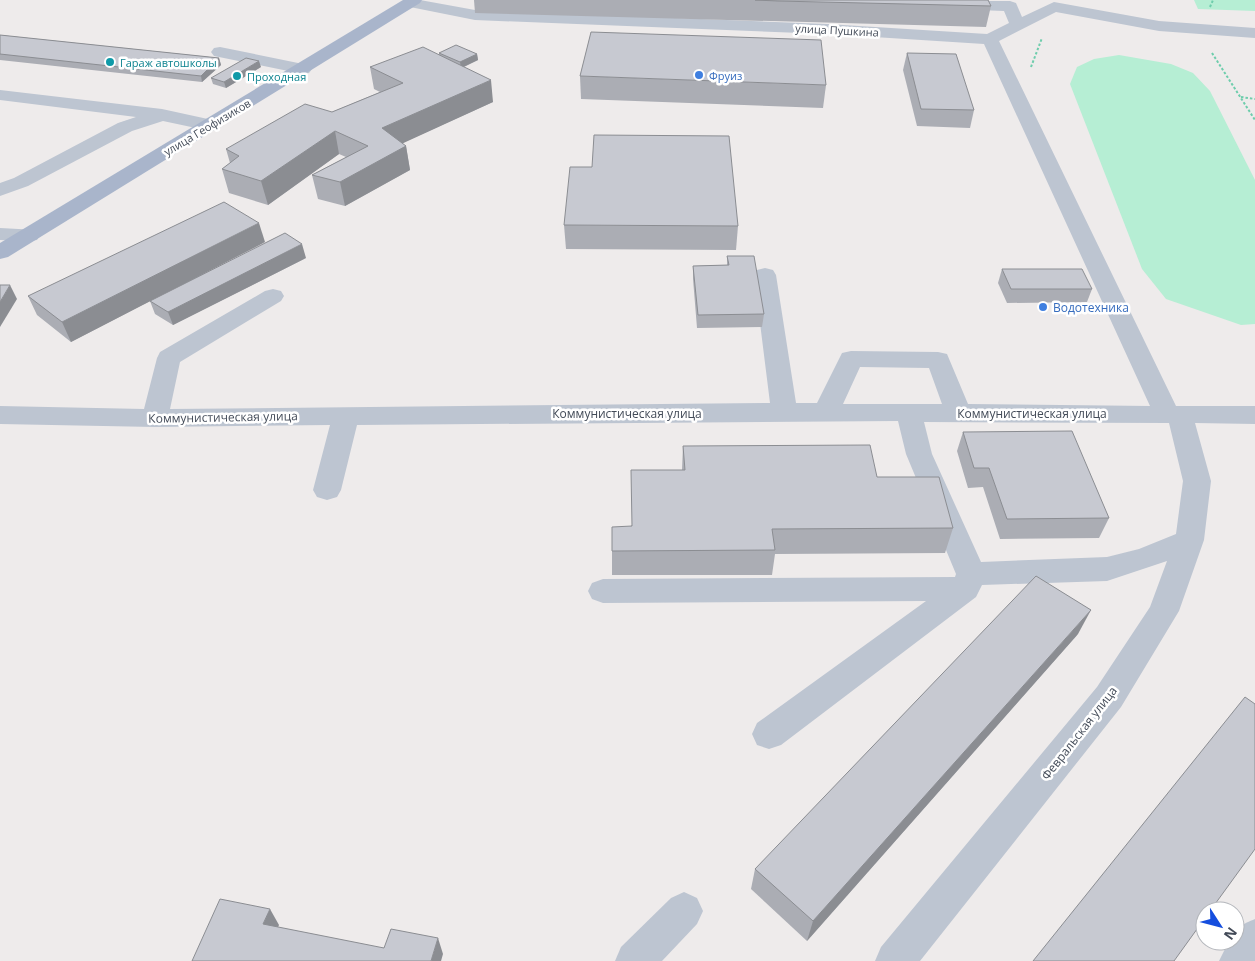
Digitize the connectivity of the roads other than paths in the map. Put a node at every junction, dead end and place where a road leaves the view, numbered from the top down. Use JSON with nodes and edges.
{"nodes":[{"id":1,"x":413,"y":1,"type":"edge"},
{"id":2,"x":941,"y":3,"type":"edge"},
{"id":3,"x":1054,"y":3,"type":"edge"},
{"id":4,"x":1010,"y":6,"type":"junction"},
{"id":5,"x":1017,"y":24,"type":"junction"},
{"id":6,"x":1255,"y":33,"type":"edge"},
{"id":7,"x":990,"y":39,"type":"junction"},
{"id":8,"x":220,"y":52,"type":"dead end"},
{"id":9,"x":303,"y":69,"type":"junction"},
{"id":10,"x":0,"y":95,"type":"edge"},
{"id":11,"x":162,"y":115,"type":"junction"},
{"id":12,"x":210,"y":125,"type":"junction"},
{"id":13,"x":0,"y":190,"type":"edge"},
{"id":14,"x":0,"y":234,"type":"edge"},
{"id":15,"x":29,"y":234,"type":"junction"},
{"id":16,"x":0,"y":252,"type":"edge"},
{"id":17,"x":765,"y":275,"type":"dead end"},
{"id":18,"x":273,"y":296,"type":"dead end"},
{"id":19,"x":784,"y":412,"type":"junction"},
{"id":20,"x":826,"y":412,"type":"junction"},
{"id":21,"x":958,"y":412,"type":"junction"},
{"id":22,"x":910,"y":413,"type":"junction"},
{"id":23,"x":1173,"y":414,"type":"junction"},
{"id":24,"x":0,"y":415,"type":"edge"},
{"id":25,"x":346,"y":415,"type":"junction"},
{"id":26,"x":1255,"y":415,"type":"edge"},
{"id":27,"x":155,"y":418,"type":"junction"},
{"id":28,"x":327,"y":490,"type":"dead end"},
{"id":29,"x":1190,"y":540,"type":"junction"},
{"id":30,"x":968,"y":582,"type":"junction"},
{"id":31,"x":603,"y":591,"type":"dead end"},
{"id":32,"x":769,"y":734,"type":"dead end"},
{"id":33,"x":684,"y":911,"type":"dead end"},
{"id":34,"x":1255,"y":938,"type":"edge"},
{"id":35,"x":635,"y":961,"type":"edge"},
{"id":36,"x":895,"y":961,"type":"edge"},
{"id":37,"x":1239,"y":961,"type":"edge"}],
"edges":[{"from":1,"to":7,"type":"street","name":"улица Пушкина"},
{"from":1,"to":9,"type":"main road","name":"улица Геофизиков"},
{"from":2,"to":4,"type":"street"},
{"from":3,"to":4,"type":"street"},
{"from":3,"to":5,"type":"street"},
{"from":3,"to":6,"type":"street"},
{"from":4,"to":5,"type":"street"},
{"from":5,"to":7,"type":"street"},
{"from":7,"to":23,"type":"street","name":"Февральская улица"},
{"from":8,"to":9,"type":"street"},
{"from":9,"to":12,"type":"main road","name":"улица Геофизиков"},
{"from":10,"to":11,"type":"street"},
{"from":11,"to":12,"type":"street"},
{"from":11,"to":13,"type":"street"},
{"from":12,"to":15,"type":"main road","name":"улица Геофизиков"},
{"from":14,"to":15,"type":"street"},
{"from":15,"to":16,"type":"main road","name":"улица Геофизиков"},
{"from":17,"to":19,"type":"street"},
{"from":18,"to":27,"type":"street"},
{"from":19,"to":20,"type":"street","name":"Коммунистическая улица"},
{"from":19,"to":25,"type":"street","name":"Коммунистическая улица"},
{"from":20,"to":21,"type":"street"},
{"from":20,"to":22,"type":"street","name":"Коммунистическая улица"},
{"from":21,"to":22,"type":"street","name":"Коммунистическая улица"},
{"from":21,"to":23,"type":"street","name":"Коммунистическая улица"},
{"from":22,"to":30,"type":"street"},
{"from":23,"to":26,"type":"street","name":"Коммунистическая улица"},
{"from":23,"to":29,"type":"street","name":"Февральская улица"},
{"from":24,"to":27,"type":"street","name":"Коммунистическая улица"},
{"from":25,"to":27,"type":"street","name":"Коммунистическая улица"},
{"from":25,"to":28,"type":"street"},
{"from":29,"to":30,"type":"street"},
{"from":29,"to":36,"type":"street","name":"Февральская улица"},
{"from":30,"to":31,"type":"street"},
{"from":30,"to":32,"type":"street"},
{"from":33,"to":35,"type":"street"},
{"from":34,"to":37,"type":"street"}]}
